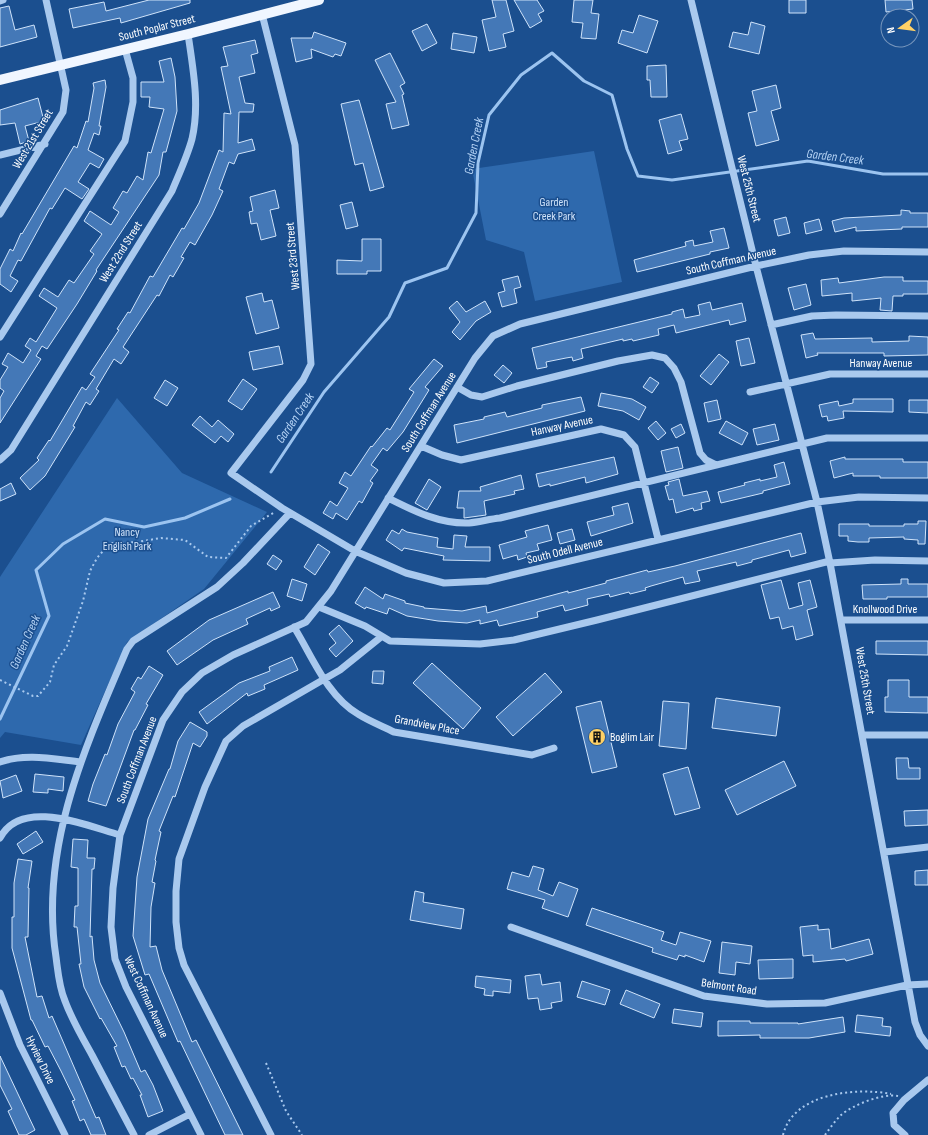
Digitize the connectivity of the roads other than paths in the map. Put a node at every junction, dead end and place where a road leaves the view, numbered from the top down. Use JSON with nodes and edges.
{"nodes":[{"id":1,"x":46,"y":0,"type":"edge"},
{"id":2,"x":319,"y":0,"type":"edge"},
{"id":3,"x":691,"y":0,"type":"edge"},
{"id":4,"x":262,"y":14,"type":"junction"},
{"id":5,"x":188,"y":34,"type":"junction"},
{"id":6,"x":125,"y":49,"type":"junction"},
{"id":7,"x":62,"y":65,"type":"junction"},
{"id":8,"x":0,"y":80,"type":"edge"},
{"id":9,"x":45,"y":144,"type":"junction"},
{"id":10,"x":0,"y":155,"type":"edge"},
{"id":11,"x":0,"y":214,"type":"edge"},
{"id":12,"x":928,"y":252,"type":"edge"},
{"id":13,"x":756,"y":266,"type":"junction"},
{"id":14,"x":928,"y":316,"type":"edge"},
{"id":15,"x":771,"y":325,"type":"junction"},
{"id":16,"x":0,"y":337,"type":"edge"},
{"id":17,"x":928,"y":374,"type":"edge"},
{"id":18,"x":786,"y":384,"type":"junction"},
{"id":19,"x":457,"y":387,"type":"junction"},
{"id":20,"x":750,"y":392,"type":"dead end"},
{"id":21,"x":928,"y":438,"type":"edge"},
{"id":22,"x":802,"y":444,"type":"junction"},
{"id":23,"x":421,"y":446,"type":"junction"},
{"id":24,"x":0,"y":460,"type":"edge"},
{"id":25,"x":716,"y":465,"type":"junction"},
{"id":26,"x":231,"y":474,"type":"joint"},
{"id":27,"x":644,"y":483,"type":"junction"},
{"id":28,"x":388,"y":498,"type":"junction"},
{"id":29,"x":928,"y":498,"type":"edge"},
{"id":30,"x":817,"y":502,"type":"junction"},
{"id":31,"x":290,"y":513,"type":"junction"},
{"id":32,"x":658,"y":539,"type":"junction"},
{"id":33,"x":355,"y":551,"type":"junction"},
{"id":34,"x":928,"y":561,"type":"edge"},
{"id":35,"x":830,"y":562,"type":"junction"},
{"id":36,"x":320,"y":607,"type":"junction"},
{"id":37,"x":842,"y":620,"type":"junction"},
{"id":38,"x":928,"y":620,"type":"edge"},
{"id":39,"x":294,"y":627,"type":"junction"},
{"id":40,"x":381,"y":637,"type":"junction"},
{"id":41,"x":324,"y":679,"type":"junction"},
{"id":42,"x":863,"y":735,"type":"junction"},
{"id":43,"x":928,"y":735,"type":"edge"},
{"id":44,"x":554,"y":748,"type":"dead end"},
{"id":45,"x":0,"y":762,"type":"edge"},
{"id":46,"x":81,"y":762,"type":"junction"},
{"id":47,"x":64,"y":819,"type":"junction"},
{"id":48,"x":120,"y":835,"type":"junction"},
{"id":49,"x":0,"y":838,"type":"edge"},
{"id":50,"x":928,"y":847,"type":"edge"},
{"id":51,"x":885,"y":852,"type":"junction"},
{"id":52,"x":511,"y":927,"type":"dead end"},
{"id":53,"x":928,"y":984,"type":"edge"},
{"id":54,"x":907,"y":985,"type":"junction"},
{"id":55,"x":0,"y":993,"type":"edge"},
{"id":56,"x":928,"y":1046,"type":"edge"},
{"id":57,"x":928,"y":1080,"type":"edge"},
{"id":58,"x":190,"y":1114,"type":"junction"},
{"id":59,"x":65,"y":1135,"type":"edge"},
{"id":60,"x":134,"y":1135,"type":"edge"},
{"id":61,"x":149,"y":1135,"type":"edge"},
{"id":62,"x":201,"y":1135,"type":"edge"},
{"id":63,"x":271,"y":1135,"type":"edge"},
{"id":64,"x":905,"y":1135,"type":"edge"}],
"edges":[{"from":1,"to":7,"type":"street","name":"West 21st Street"},
{"from":2,"to":4,"type":"main road","name":"South Poplar Street"},
{"from":3,"to":13,"type":"street","name":"West 25th Street"},
{"from":4,"to":5,"type":"main road","name":"South Poplar Street"},
{"from":4,"to":26,"type":"street","name":"West 23rd Street"},
{"from":5,"to":6,"type":"main road","name":"South Poplar Street"},
{"from":5,"to":24,"type":"street","name":"West 22nd Street"},
{"from":6,"to":7,"type":"main road","name":"South Poplar Street"},
{"from":6,"to":16,"type":"street"},
{"from":7,"to":8,"type":"main road","name":"South Poplar Street"},
{"from":7,"to":9,"type":"street","name":"West 21st Street"},
{"from":9,"to":10,"type":"street"},
{"from":9,"to":11,"type":"street","name":"West 21st Street"},
{"from":12,"to":13,"type":"street","name":"South Coffman Avenue"},
{"from":13,"to":15,"type":"street","name":"West 25th Street"},
{"from":13,"to":19,"type":"street","name":"South Coffman Avenue"},
{"from":14,"to":15,"type":"street"},
{"from":15,"to":18,"type":"street","name":"West 25th Street"},
{"from":17,"to":18,"type":"street","name":"Hanway Avenue"},
{"from":18,"to":20,"type":"street"},
{"from":18,"to":22,"type":"street","name":"West 25th Street"},
{"from":19,"to":23,"type":"street","name":"South Coffman Avenue"},
{"from":19,"to":25,"type":"street"},
{"from":21,"to":22,"type":"street"},
{"from":22,"to":25,"type":"street"},
{"from":22,"to":30,"type":"street","name":"West 25th Street"},
{"from":23,"to":27,"type":"street","name":"Hanway Avenue"},
{"from":23,"to":28,"type":"street","name":"South Coffman Avenue"},
{"from":25,"to":27,"type":"street"},
{"from":26,"to":31,"type":"street","name":"South Odell Avenue"},
{"from":27,"to":28,"type":"street"},
{"from":27,"to":32,"type":"street","name":"Hanway Avenue"},
{"from":28,"to":33,"type":"street","name":"South Coffman Avenue"},
{"from":29,"to":30,"type":"street","name":"South Odell Avenue"},
{"from":30,"to":32,"type":"street","name":"South Odell Avenue"},
{"from":30,"to":35,"type":"street","name":"West 25th Street"},
{"from":31,"to":33,"type":"street","name":"South Odell Avenue"},
{"from":31,"to":46,"type":"street"},
{"from":32,"to":33,"type":"street","name":"South Odell Avenue"},
{"from":33,"to":36,"type":"street","name":"South Coffman Avenue"},
{"from":34,"to":35,"type":"street"},
{"from":35,"to":37,"type":"street","name":"West 25th Street"},
{"from":35,"to":40,"type":"street"},
{"from":36,"to":39,"type":"street","name":"South Coffman Avenue"},
{"from":36,"to":40,"type":"street"},
{"from":37,"to":38,"type":"street","name":"Knollwood Drive"},
{"from":37,"to":42,"type":"street","name":"West 25th Street"},
{"from":39,"to":41,"type":"street","name":"Grandview Place"},
{"from":39,"to":48,"type":"street","name":"South Coffman Avenue"},
{"from":40,"to":41,"type":"street"},
{"from":41,"to":44,"type":"street","name":"Grandview Place"},
{"from":41,"to":63,"type":"street"},
{"from":42,"to":43,"type":"street"},
{"from":42,"to":51,"type":"street","name":"West 25th Street"},
{"from":45,"to":46,"type":"street"},
{"from":46,"to":47,"type":"street"},
{"from":47,"to":48,"type":"street"},
{"from":47,"to":49,"type":"street"},
{"from":47,"to":60,"type":"street"},
{"from":48,"to":58,"type":"street","name":"West Coffman Avenue"},
{"from":50,"to":51,"type":"street"},
{"from":51,"to":54,"type":"street","name":"West 25th Street"},
{"from":52,"to":54,"type":"street","name":"Belmont Road"},
{"from":53,"to":54,"type":"street","name":"Belmont Road"},
{"from":54,"to":56,"type":"street","name":"West 25th Street"},
{"from":55,"to":59,"type":"street","name":"Hyview Drive"},
{"from":57,"to":64,"type":"street"},
{"from":58,"to":61,"type":"street"},
{"from":58,"to":62,"type":"street","name":"West Coffman Avenue"}]}
